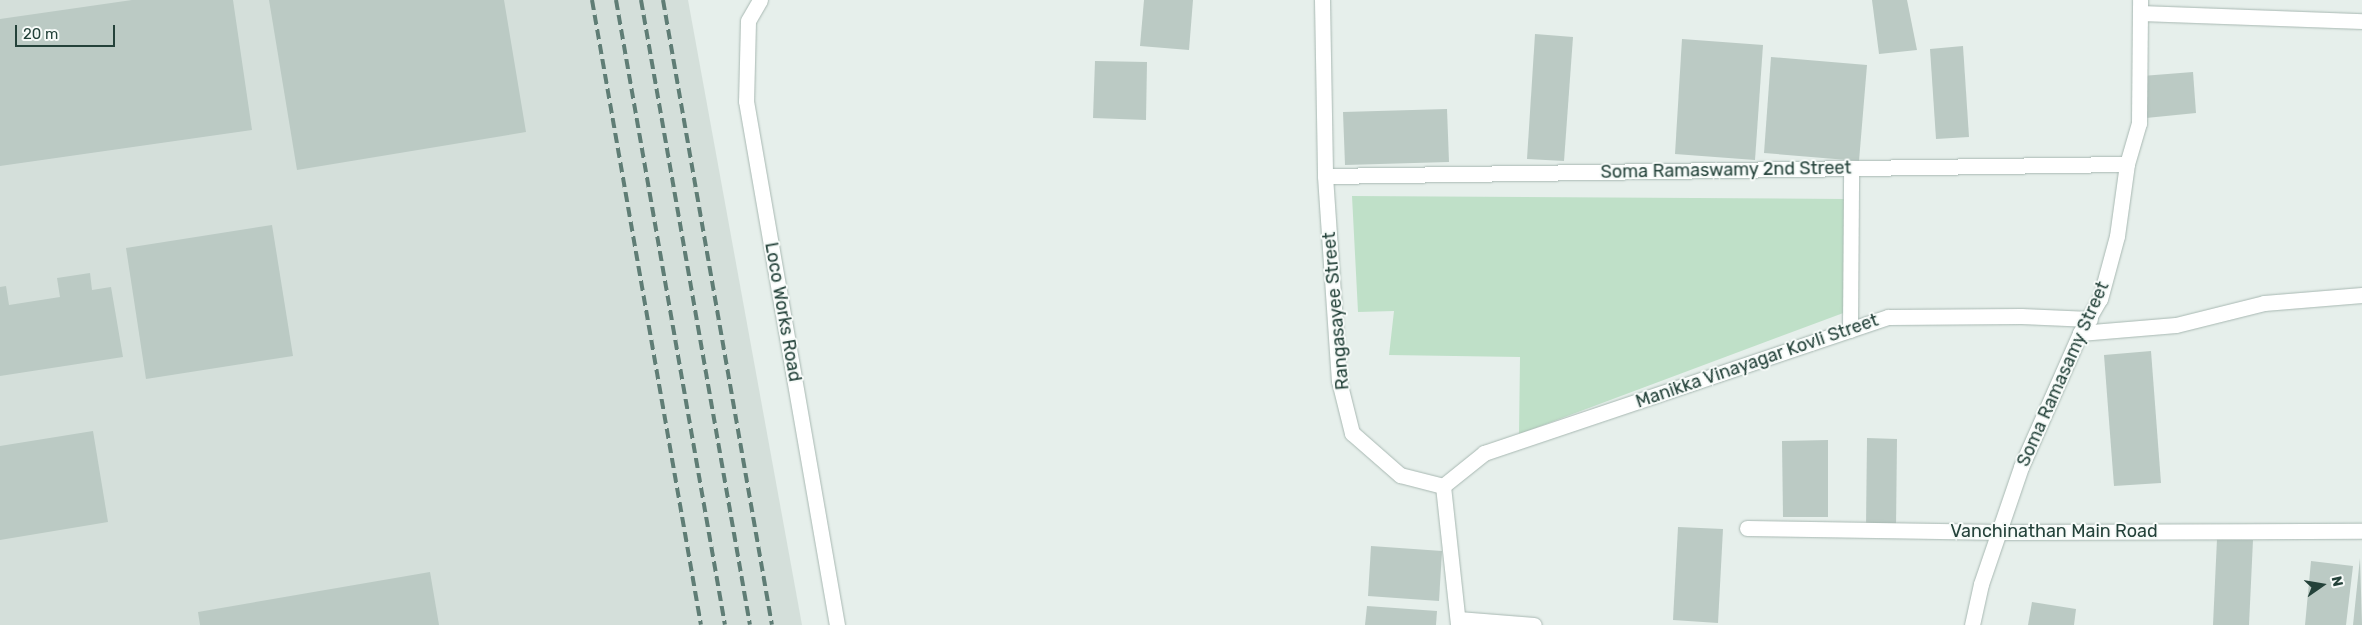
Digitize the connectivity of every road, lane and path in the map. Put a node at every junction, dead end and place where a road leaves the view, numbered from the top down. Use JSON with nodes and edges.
{"nodes":[{"id":1,"x":760,"y":0,"type":"edge"},
{"id":2,"x":1322,"y":0,"type":"edge"},
{"id":3,"x":2140,"y":7,"type":"edge"},
{"id":4,"x":2362,"y":21,"type":"edge"},
{"id":5,"x":2127,"y":164,"type":"junction"},
{"id":6,"x":1852,"y":168,"type":"junction"},
{"id":7,"x":1325,"y":176,"type":"junction"},
{"id":8,"x":2362,"y":295,"type":"edge"},
{"id":9,"x":2090,"y":319,"type":"junction"},
{"id":10,"x":1850,"y":330,"type":"junction"},
{"id":11,"x":2080,"y":333,"type":"junction"},
{"id":12,"x":1443,"y":486,"type":"junction"},
{"id":13,"x":1747,"y":528,"type":"dead end"},
{"id":14,"x":2362,"y":531,"type":"edge"},
{"id":15,"x":1999,"y":532,"type":"junction"},
{"id":16,"x":1458,"y":622,"type":"edge"},
{"id":17,"x":837,"y":625,"type":"edge"},
{"id":18,"x":1534,"y":625,"type":"edge"},
{"id":19,"x":1972,"y":625,"type":"edge"}],
"edges":[{"from":1,"to":17,"type":"street","name":"Loco Works Road"},
{"from":2,"to":7,"type":"street","name":"Rangasayee Street"},
{"from":3,"to":4,"type":"street"},
{"from":3,"to":5,"type":"street","name":"Soma Ramasamy Street"},
{"from":5,"to":6,"type":"street","name":"Soma Ramaswamy 2nd Street"},
{"from":5,"to":9,"type":"street","name":"Soma Ramasamy Street"},
{"from":6,"to":7,"type":"street","name":"Soma Ramaswamy 2nd Street"},
{"from":6,"to":10,"type":"street"},
{"from":7,"to":12,"type":"street","name":"Rangasayee Street"},
{"from":8,"to":11,"type":"street"},
{"from":9,"to":10,"type":"street","name":"Manikka Vinayagar Kovli Street"},
{"from":9,"to":11,"type":"street","name":"Soma Ramasamy Street"},
{"from":10,"to":12,"type":"street","name":"Manikka Vinayagar Kovli Street"},
{"from":11,"to":15,"type":"street","name":"Soma Ramasamy Street"},
{"from":12,"to":16,"type":"street"},
{"from":13,"to":15,"type":"street","name":"Vanchinathan Main Road"},
{"from":14,"to":15,"type":"street","name":"Vanchinathan Main Road"},
{"from":15,"to":19,"type":"street","name":"Soma Ramasamy Street"},
{"from":16,"to":18,"type":"street"}]}
